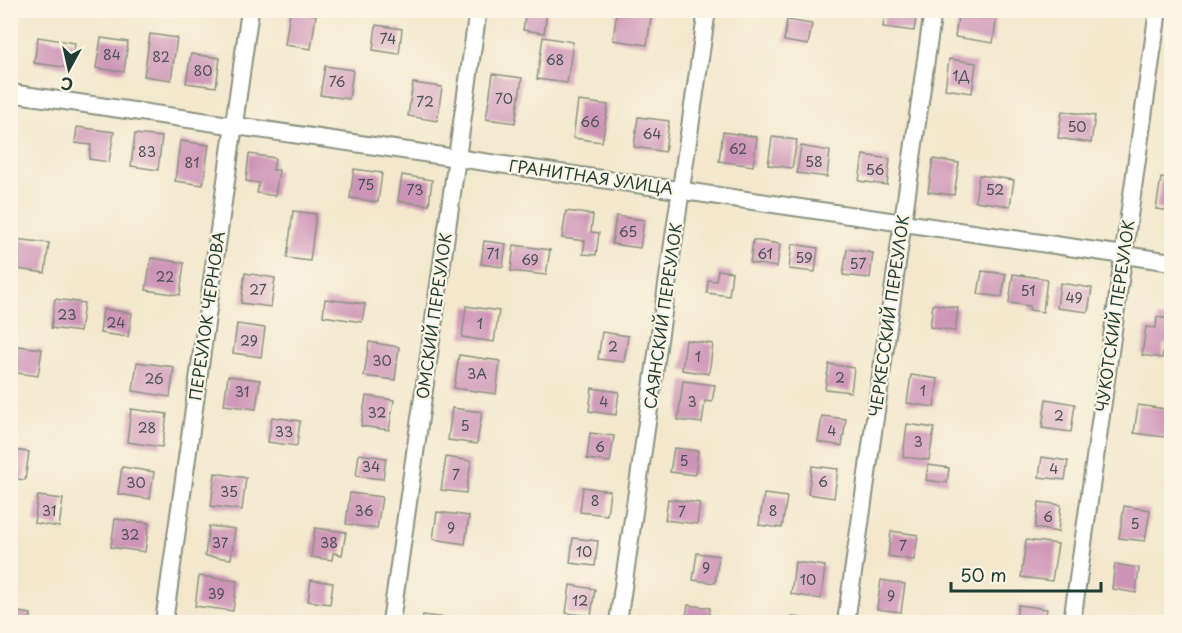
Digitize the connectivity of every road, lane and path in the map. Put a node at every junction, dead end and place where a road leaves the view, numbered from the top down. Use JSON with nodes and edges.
{"nodes":[{"id":1,"x":250,"y":10,"type":"edge"},
{"id":2,"x":478,"y":10,"type":"edge"},
{"id":3,"x":707,"y":10,"type":"edge"},
{"id":4,"x":933,"y":10,"type":"edge"},
{"id":5,"x":1158,"y":10,"type":"edge"},
{"id":6,"x":10,"y":93,"type":"edge"},
{"id":7,"x":234,"y":125,"type":"junction"},
{"id":8,"x":456,"y":157,"type":"junction"},
{"id":9,"x":681,"y":190,"type":"junction"},
{"id":10,"x":902,"y":223,"type":"junction"},
{"id":11,"x":1124,"y":255,"type":"junction"},
{"id":12,"x":1172,"y":262,"type":"edge"},
{"id":13,"x":164,"y":622,"type":"edge"},
{"id":14,"x":391,"y":622,"type":"edge"},
{"id":15,"x":618,"y":622,"type":"edge"},
{"id":16,"x":846,"y":622,"type":"edge"},
{"id":17,"x":1072,"y":622,"type":"edge"}],
"edges":[{"from":1,"to":7,"type":"street","name":"ПЕРЕУЛОК ЧЕРНОВА"},
{"from":2,"to":8,"type":"street","name":"ОМСКИЙ ПЕРЕУЛОК"},
{"from":3,"to":9,"type":"street","name":"САЯНСКИЙ ПЕРЕУЛОК"},
{"from":4,"to":10,"type":"street","name":"ЧЕРКЕССКИЙ ПЕРЕУЛОК"},
{"from":5,"to":11,"type":"street","name":"ЧУКОТСКИЙ ПЕРЕУЛОК"},
{"from":6,"to":7,"type":"street","name":"ГРАНИТНАЯ УЛИЦА"},
{"from":7,"to":8,"type":"street","name":"ГРАНИТНАЯ УЛИЦА"},
{"from":7,"to":13,"type":"street","name":"ПЕРЕУЛОК ЧЕРНОВА"},
{"from":8,"to":9,"type":"street","name":"ГРАНИТНАЯ УЛИЦА"},
{"from":8,"to":14,"type":"street","name":"ОМСКИЙ ПЕРЕУЛОК"},
{"from":9,"to":10,"type":"street","name":"ГРАНИТНАЯ УЛИЦА"},
{"from":9,"to":15,"type":"street","name":"САЯНСКИЙ ПЕРЕУЛОК"},
{"from":10,"to":11,"type":"street","name":"ГРАНИТНАЯ УЛИЦА"},
{"from":10,"to":16,"type":"street","name":"ЧЕРКЕССКИЙ ПЕРЕУЛОК"},
{"from":11,"to":12,"type":"street","name":"ГРАНИТНАЯ УЛИЦА"},
{"from":11,"to":17,"type":"street","name":"ЧУКОТСКИЙ ПЕРЕУЛОК"}]}
